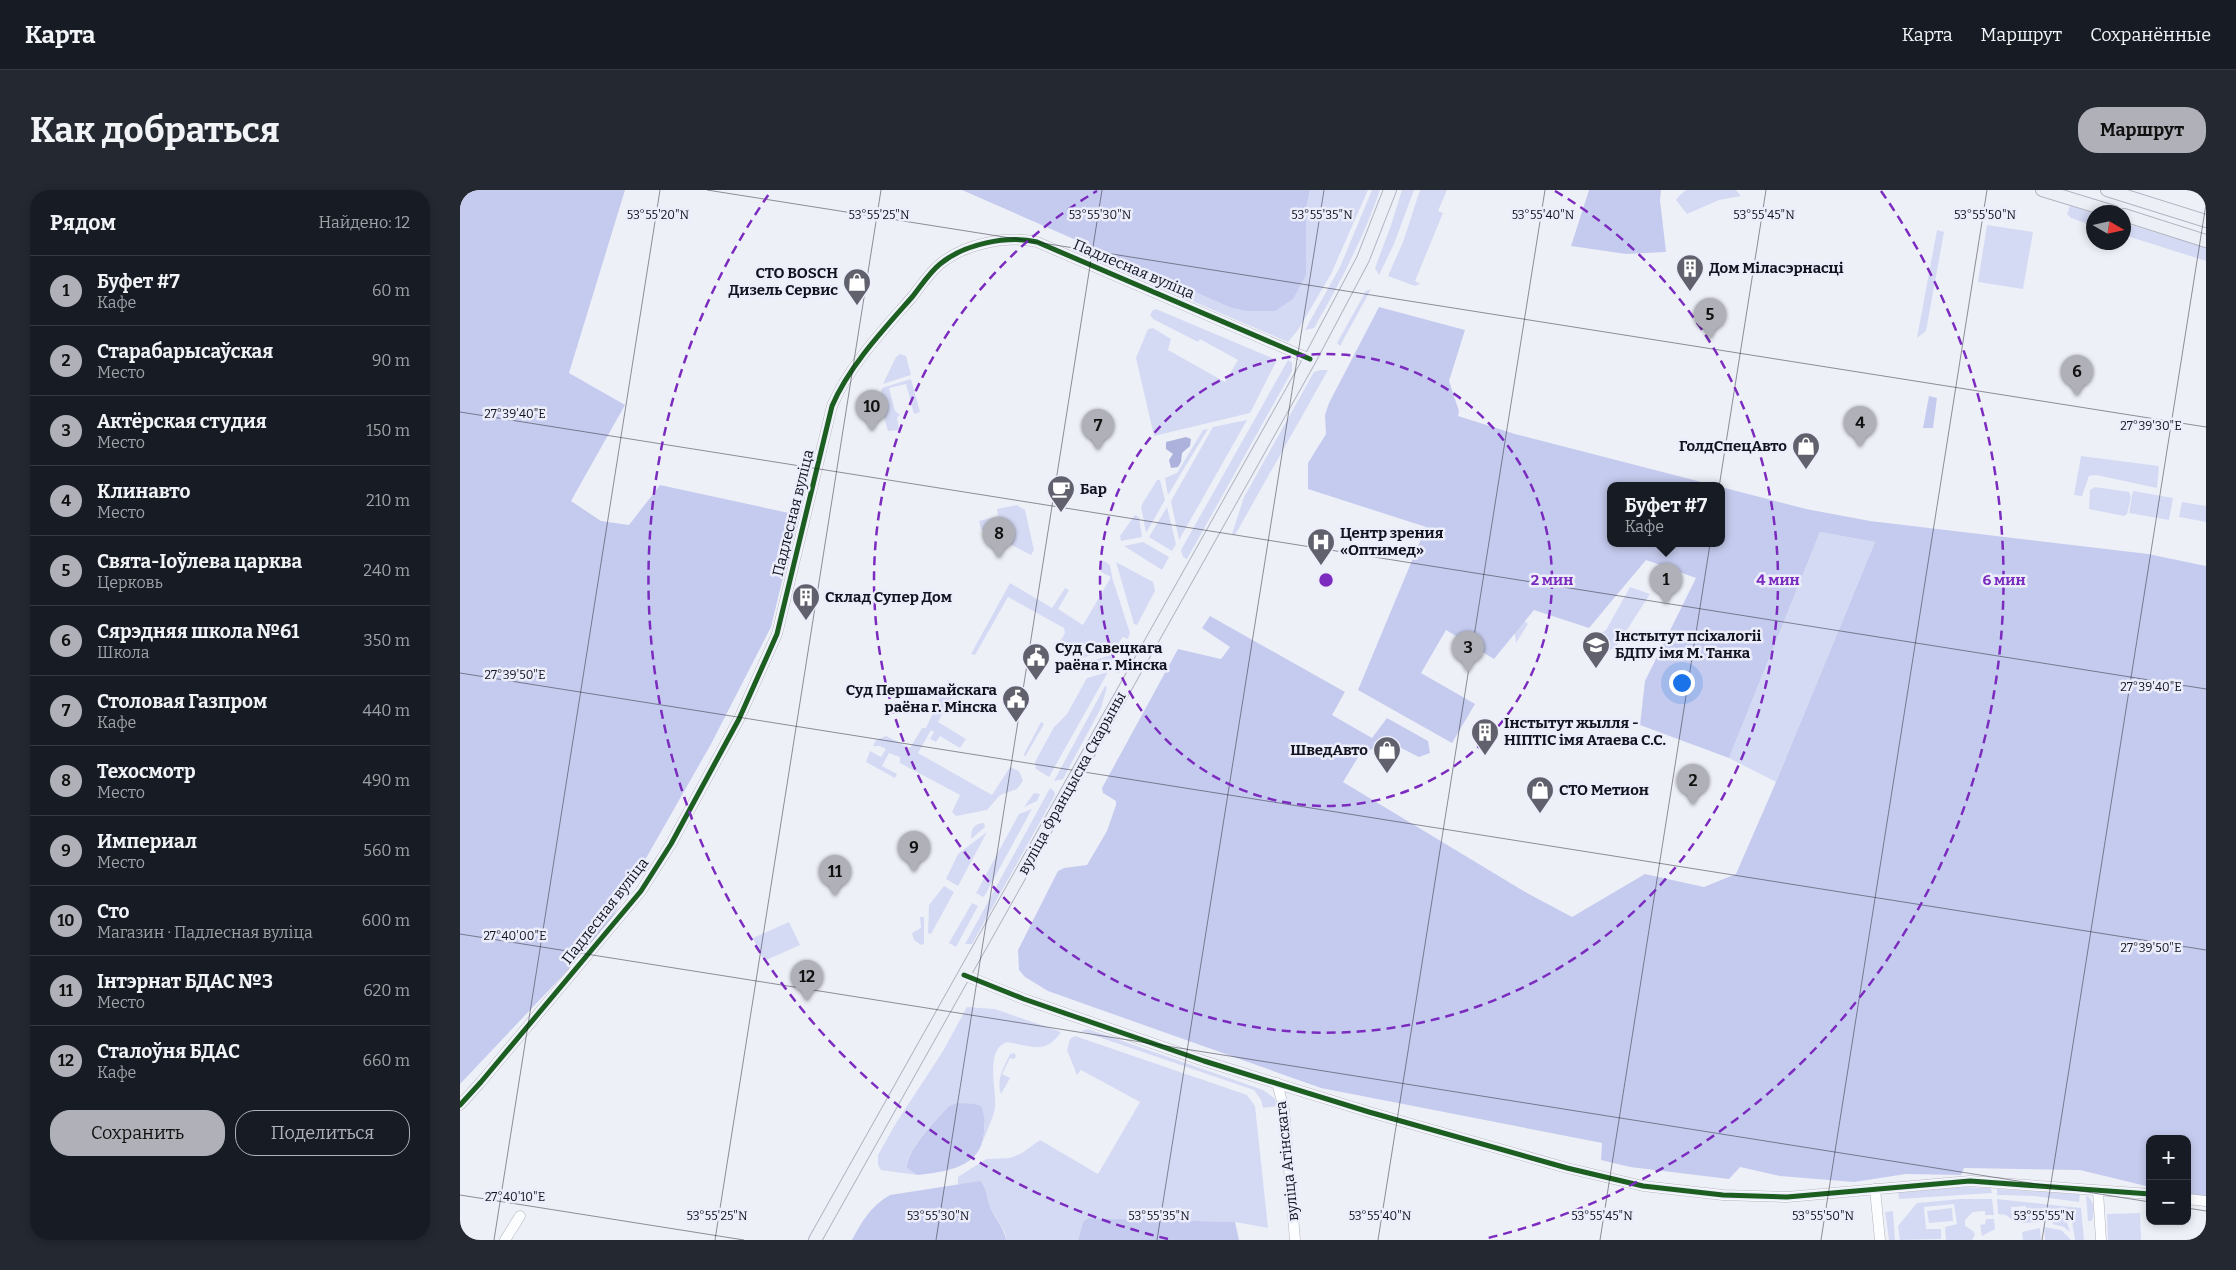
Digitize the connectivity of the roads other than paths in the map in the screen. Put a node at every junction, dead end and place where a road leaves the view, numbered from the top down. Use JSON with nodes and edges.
{"nodes":[{"id":1,"x":1390,"y":190,"type":"edge"},
{"id":2,"x":2042,"y":190,"type":"edge"},
{"id":3,"x":2107,"y":190,"type":"edge"},
{"id":4,"x":2091,"y":205,"type":"edge"},
{"id":5,"x":2131,"y":217,"type":"edge"},
{"id":6,"x":2206,"y":221,"type":"edge"},
{"id":7,"x":2206,"y":241,"type":"edge"},
{"id":8,"x":1310,"y":358,"type":"junction"},
{"id":9,"x":964,"y":975,"type":"junction"},
{"id":10,"x":1277,"y":1083,"type":"junction"},
{"id":11,"x":460,"y":1105,"type":"edge"},
{"id":12,"x":1875,"y":1189,"type":"junction"},
{"id":13,"x":2098,"y":1191,"type":"junction"},
{"id":14,"x":2146,"y":1194,"type":"edge"},
{"id":15,"x":2191,"y":1199,"type":"edge"},
{"id":16,"x":2206,"y":1201,"type":"edge"},
{"id":17,"x":520,"y":1216,"type":"dead end"},
{"id":18,"x":505,"y":1240,"type":"edge"},
{"id":19,"x":815,"y":1240,"type":"edge"},
{"id":20,"x":1295,"y":1240,"type":"edge"},
{"id":21,"x":1880,"y":1240,"type":"edge"},
{"id":22,"x":2101,"y":1240,"type":"edge"}],
"edges":[{"from":1,"to":8,"type":"main road","name":"вуліца Францыска Скарыны"},
{"from":2,"to":4,"type":"main road"},
{"from":3,"to":6,"type":"main road"},
{"from":5,"to":7,"type":"main road"},
{"from":8,"to":9,"type":"main road","name":"вуліца Францыска Скарыны"},
{"from":8,"to":11,"type":"street","name":"Падлесная вуліца"},
{"from":9,"to":10,"type":"street"},
{"from":9,"to":19,"type":"main road","name":"вуліца Францыска Скарыны"},
{"from":10,"to":12,"type":"street"},
{"from":10,"to":20,"type":"street","name":"вуліца Агінскага"},
{"from":12,"to":13,"type":"street"},
{"from":12,"to":21,"type":"street"},
{"from":13,"to":14,"type":"street"},
{"from":13,"to":22,"type":"street"},
{"from":15,"to":16,"type":"street"},
{"from":17,"to":18,"type":"street"}]}
